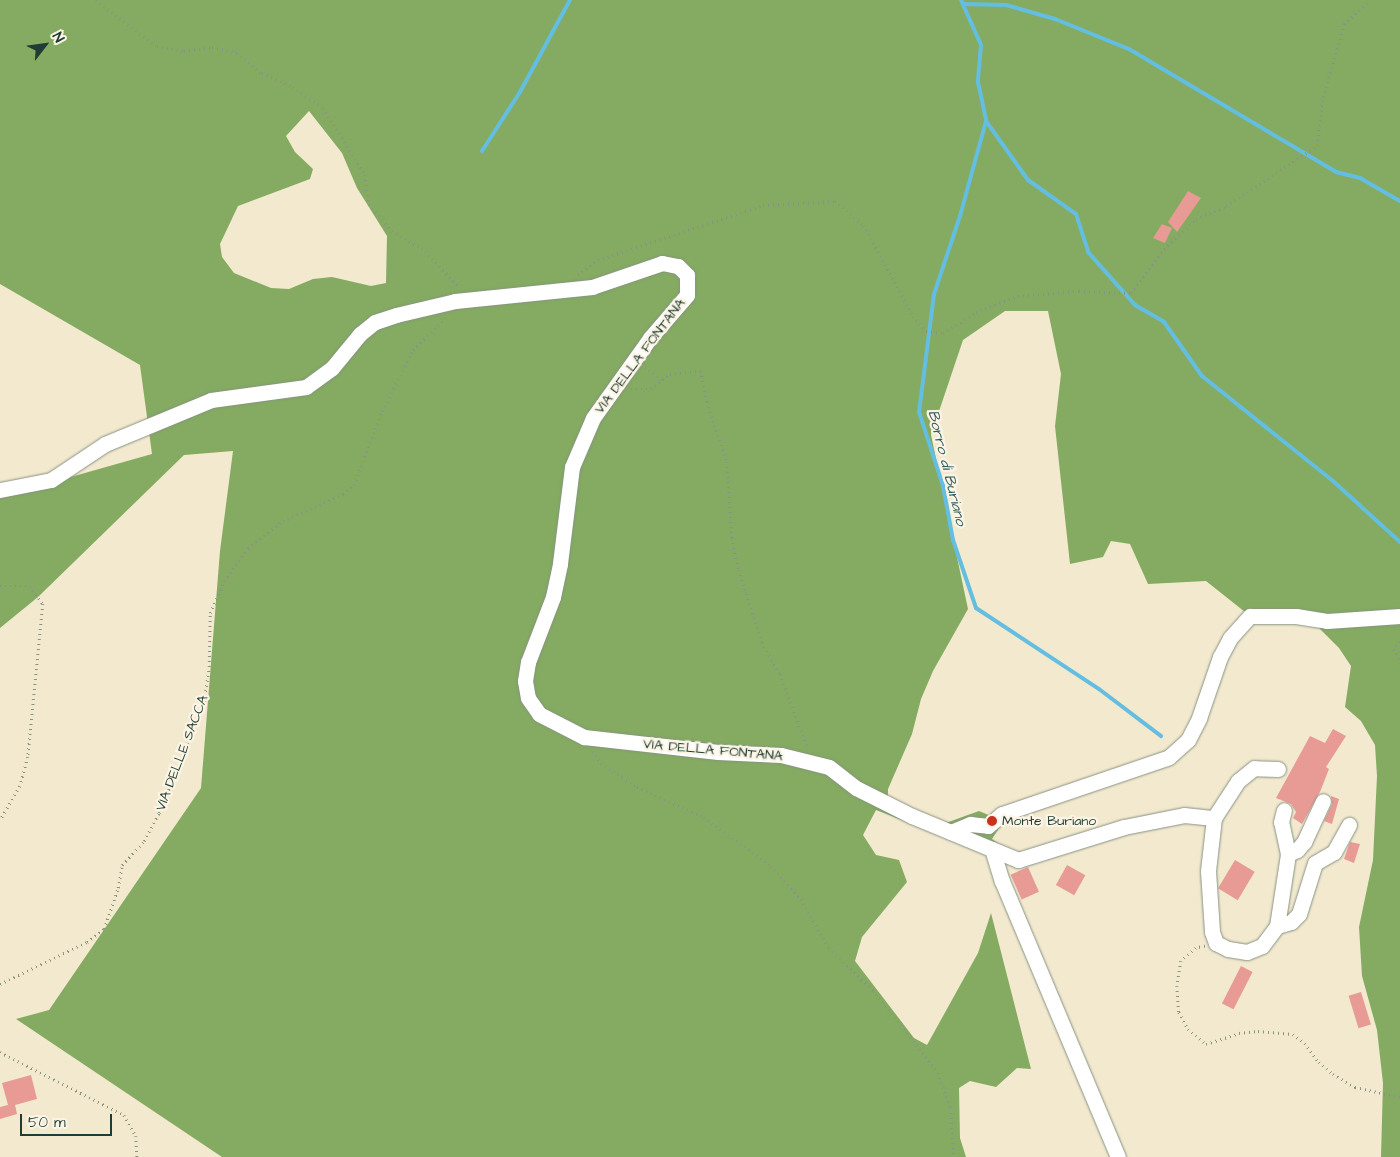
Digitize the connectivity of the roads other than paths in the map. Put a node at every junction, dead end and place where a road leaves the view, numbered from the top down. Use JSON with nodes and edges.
{"nodes":[{"id":1,"x":0,"y":490,"type":"edge"},
{"id":2,"x":1400,"y":616,"type":"edge"},
{"id":3,"x":1278,"y":769,"type":"dead end"},
{"id":4,"x":1323,"y":801,"type":"dead end"},
{"id":5,"x":1284,"y":810,"type":"dead end"},
{"id":6,"x":1214,"y":818,"type":"junction"},
{"id":7,"x":1348,"y":825,"type":"dead end"},
{"id":8,"x":988,"y":826,"type":"junction"},
{"id":9,"x":951,"y":832,"type":"junction"},
{"id":10,"x":986,"y":846,"type":"junction"},
{"id":11,"x":1288,"y":854,"type":"junction"},
{"id":12,"x":1277,"y":926,"type":"junction"},
{"id":13,"x":1118,"y":1157,"type":"edge"}],
"edges":[{"from":1,"to":9,"type":"street","name":"VIA DELLA FONTANA"},
{"from":2,"to":8,"type":"street"},
{"from":3,"to":6,"type":"street"},
{"from":4,"to":11,"type":"street"},
{"from":5,"to":11,"type":"street"},
{"from":6,"to":10,"type":"street","name":"VIA DELLA FONTANA"},
{"from":6,"to":12,"type":"street"},
{"from":7,"to":12,"type":"street"},
{"from":8,"to":9,"type":"street"},
{"from":8,"to":10,"type":"street"},
{"from":9,"to":10,"type":"street","name":"VIA DELLA FONTANA"},
{"from":10,"to":13,"type":"street"},
{"from":11,"to":12,"type":"street"}]}
